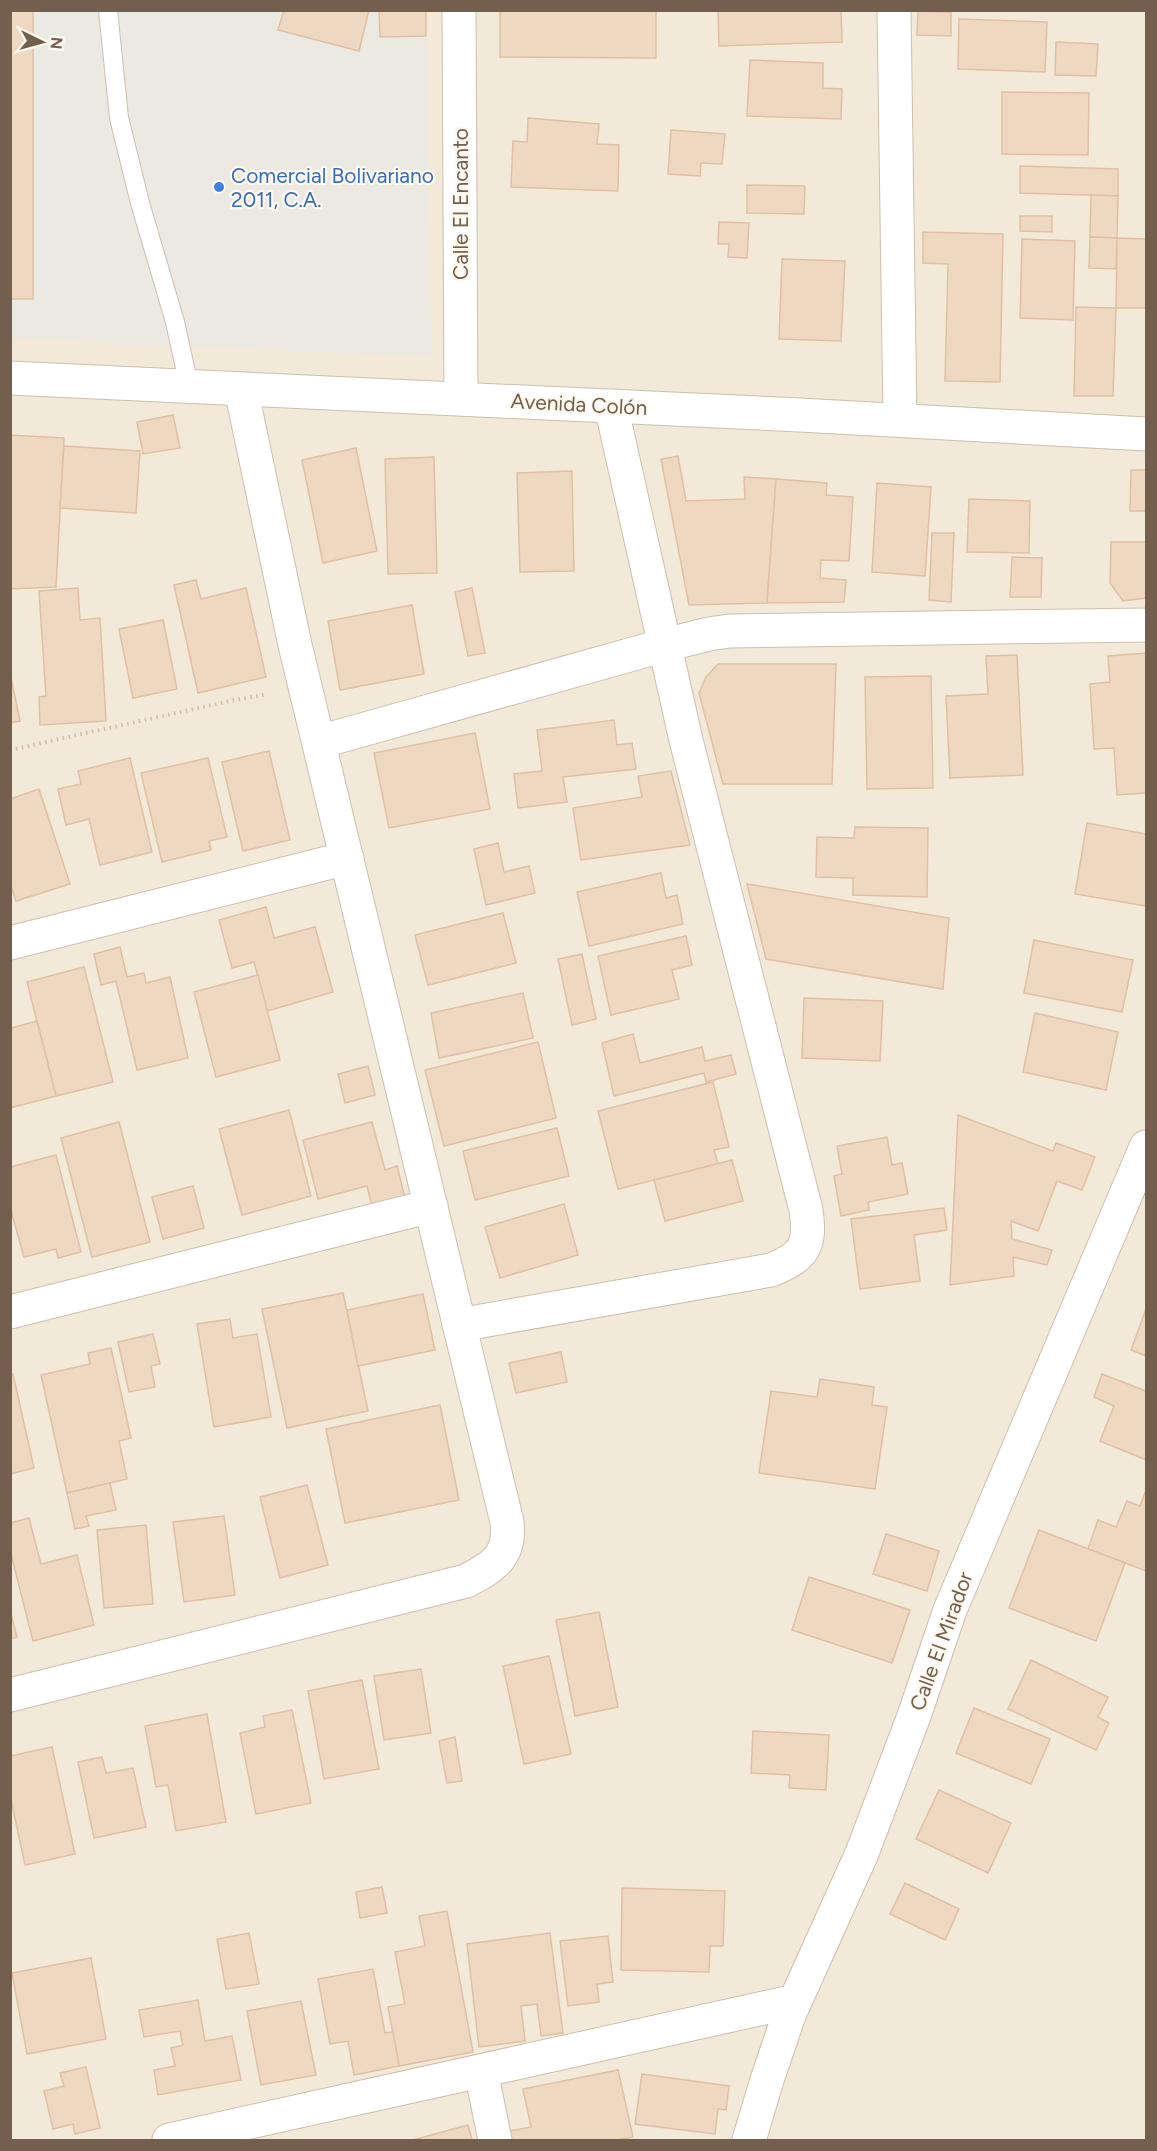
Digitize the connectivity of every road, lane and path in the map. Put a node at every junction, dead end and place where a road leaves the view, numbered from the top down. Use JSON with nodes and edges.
{"nodes":[{"id":1,"x":108,"y":10,"type":"edge"},
{"id":2,"x":459,"y":10,"type":"edge"},
{"id":3,"x":894,"y":10,"type":"edge"},
{"id":4,"x":10,"y":378,"type":"edge"},
{"id":5,"x":189,"y":386,"type":"junction"},
{"id":6,"x":241,"y":388,"type":"junction"},
{"id":7,"x":461,"y":398,"type":"junction"},
{"id":8,"x":611,"y":406,"type":"junction"},
{"id":9,"x":900,"y":420,"type":"junction"},
{"id":10,"x":1146,"y":434,"type":"edge"},
{"id":11,"x":1146,"y":625,"type":"edge"},
{"id":12,"x":665,"y":645,"type":"junction"},
{"id":13,"x":306,"y":688,"type":"junction"},
{"id":14,"x":319,"y":742,"type":"junction"},
{"id":15,"x":10,"y":750,"type":"edge"},
{"id":16,"x":347,"y":858,"type":"junction"},
{"id":17,"x":10,"y":943,"type":"edge"},
{"id":18,"x":1146,"y":1147,"type":"edge"},
{"id":19,"x":431,"y":1206,"type":"junction"},
{"id":20,"x":10,"y":1312,"type":"edge"},
{"id":21,"x":459,"y":1325,"type":"junction"},
{"id":22,"x":10,"y":1695,"type":"edge"},
{"id":23,"x":795,"y":2001,"type":"junction"},
{"id":24,"x":481,"y":2072,"type":"junction"},
{"id":25,"x":170,"y":2140,"type":"edge"},
{"id":26,"x":495,"y":2140,"type":"edge"},
{"id":27,"x":749,"y":2140,"type":"edge"}],
"edges":[{"from":1,"to":5,"type":"lane"},
{"from":2,"to":7,"type":"street","name":"Calle El Encanto"},
{"from":3,"to":9,"type":"street"},
{"from":4,"to":5,"type":"street","name":"Avenida Colón"},
{"from":5,"to":6,"type":"street","name":"Avenida Colón"},
{"from":6,"to":7,"type":"street","name":"Avenida Colón"},
{"from":6,"to":13,"type":"street"},
{"from":7,"to":8,"type":"street","name":"Avenida Colón"},
{"from":8,"to":9,"type":"street","name":"Avenida Colón"},
{"from":8,"to":12,"type":"street"},
{"from":9,"to":10,"type":"street","name":"Avenida Colón"},
{"from":11,"to":12,"type":"street"},
{"from":12,"to":14,"type":"street"},
{"from":12,"to":21,"type":"street"},
{"from":13,"to":14,"type":"street"},
{"from":13,"to":15,"type":"path"},
{"from":14,"to":16,"type":"street"},
{"from":16,"to":17,"type":"street"},
{"from":16,"to":19,"type":"street"},
{"from":18,"to":23,"type":"street","name":"Calle El Mirador"},
{"from":19,"to":20,"type":"street"},
{"from":19,"to":21,"type":"street"},
{"from":21,"to":22,"type":"street"},
{"from":23,"to":24,"type":"street"},
{"from":23,"to":27,"type":"street","name":"Calle El Mirador"},
{"from":24,"to":25,"type":"street"},
{"from":24,"to":26,"type":"street"}]}
